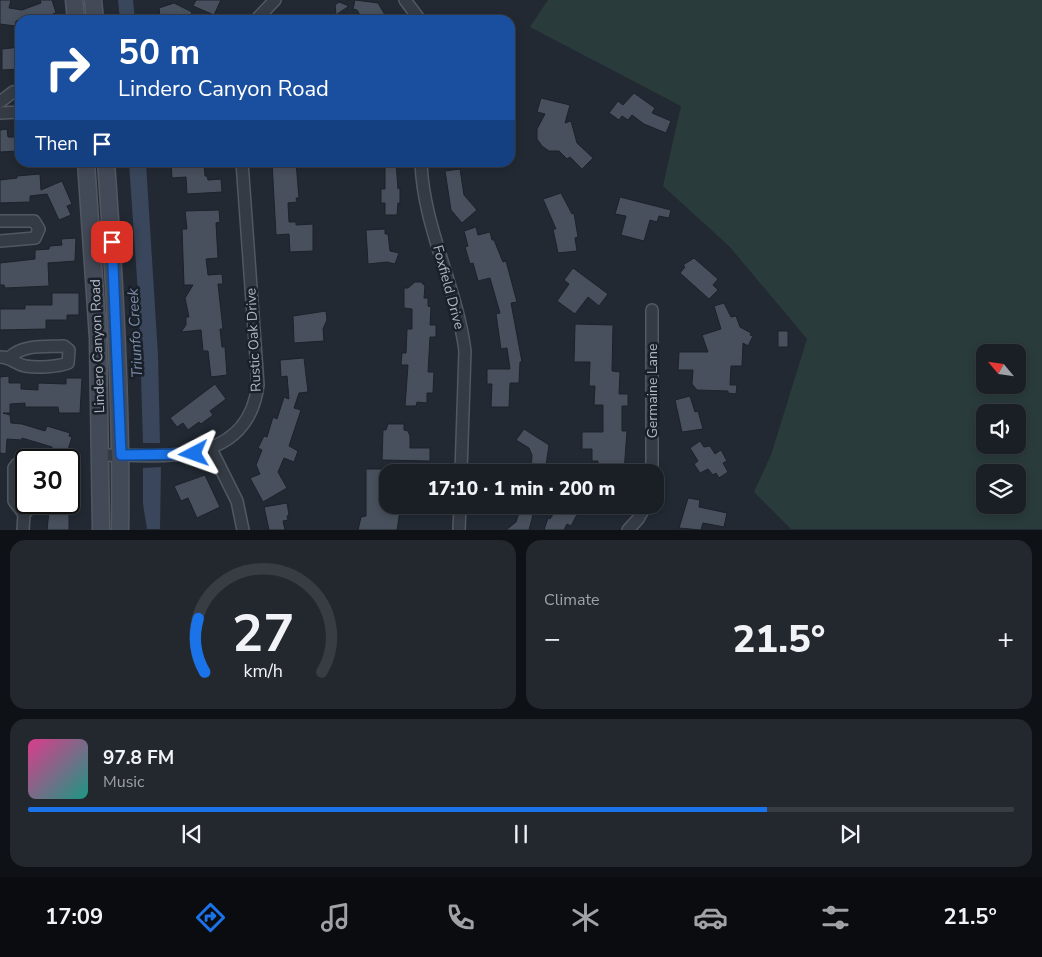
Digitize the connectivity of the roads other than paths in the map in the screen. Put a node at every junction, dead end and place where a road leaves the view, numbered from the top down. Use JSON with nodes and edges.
{"nodes":[{"id":1,"x":74,"y":0,"type":"edge"},
{"id":2,"x":93,"y":0,"type":"edge"},
{"id":3,"x":275,"y":0,"type":"edge"},
{"id":4,"x":405,"y":0,"type":"edge"},
{"id":5,"x":76,"y":15,"type":"edge"},
{"id":6,"x":94,"y":15,"type":"edge"},
{"id":7,"x":261,"y":15,"type":"edge"},
{"id":8,"x":416,"y":15,"type":"edge"},
{"id":9,"x":15,"y":92,"type":"edge"},
{"id":10,"x":0,"y":102,"type":"edge"},
{"id":11,"x":15,"y":112,"type":"edge"},
{"id":12,"x":0,"y":113,"type":"edge"},
{"id":13,"x":86,"y":167,"type":"edge"},
{"id":14,"x":106,"y":167,"type":"edge"},
{"id":15,"x":242,"y":167,"type":"edge"},
{"id":16,"x":422,"y":167,"type":"edge"},
{"id":17,"x":0,"y":221,"type":"edge"},
{"id":18,"x":0,"y":241,"type":"edge"},
{"id":19,"x":652,"y":310,"type":"dead end"},
{"id":20,"x":211,"y":449,"type":"junction"},
{"id":21,"x":101,"y":455,"type":"junction"},
{"id":22,"x":121,"y":455,"type":"junction"},
{"id":23,"x":461,"y":464,"type":"edge"},
{"id":24,"x":652,"y":464,"type":"edge"},
{"id":25,"x":15,"y":467,"type":"edge"},
{"id":26,"x":15,"y":502,"type":"edge"},
{"id":27,"x":24,"y":514,"type":"edge"},
{"id":28,"x":460,"y":514,"type":"edge"},
{"id":29,"x":641,"y":514,"type":"edge"},
{"id":30,"x":23,"y":530,"type":"edge"},
{"id":31,"x":101,"y":530,"type":"edge"},
{"id":32,"x":120,"y":530,"type":"edge"},
{"id":33,"x":243,"y":530,"type":"edge"},
{"id":34,"x":459,"y":530,"type":"edge"},
{"id":35,"x":628,"y":530,"type":"edge"}],
"edges":[{"from":1,"to":5,"type":"street"},
{"from":2,"to":6,"type":"street"},
{"from":3,"to":7,"type":"street"},
{"from":4,"to":8,"type":"street"},
{"from":9,"to":10,"type":"street"},
{"from":11,"to":12,"type":"street"},
{"from":13,"to":21,"type":"street","name":"Lindero Canyon Road"},
{"from":14,"to":22,"type":"street","name":"Lindero Canyon Road"},
{"from":15,"to":20,"type":"street","name":"Rustic Oak Drive"},
{"from":16,"to":23,"type":"street","name":"Foxfield Drive"},
{"from":17,"to":18,"type":"street"},
{"from":19,"to":24,"type":"street","name":"Germaine Lane"},
{"from":20,"to":22,"type":"street","name":"Rustic Oak Drive"},
{"from":20,"to":33,"type":"street"},
{"from":21,"to":22,"type":"street","name":"Rustic Oak Drive"},
{"from":21,"to":31,"type":"street","name":"Lindero Canyon Road"},
{"from":22,"to":32,"type":"street","name":"Lindero Canyon Road"},
{"from":25,"to":26,"type":"street"},
{"from":27,"to":30,"type":"street"},
{"from":28,"to":34,"type":"street"},
{"from":29,"to":35,"type":"street"}]}
